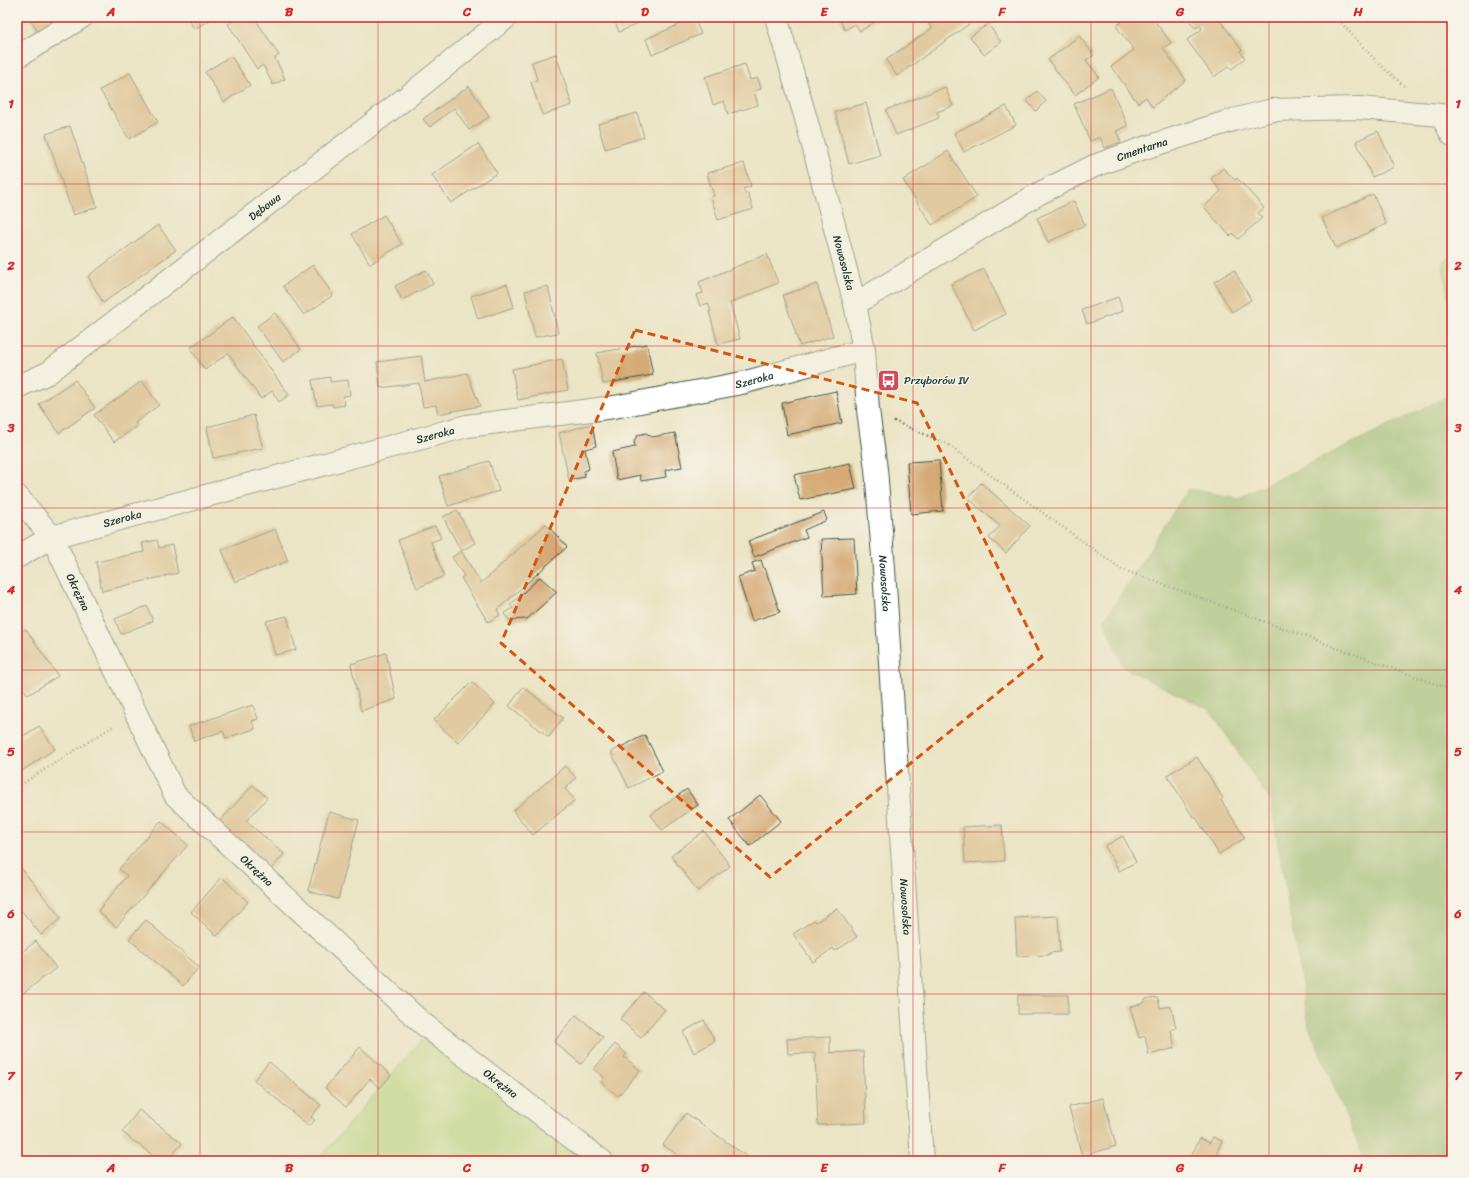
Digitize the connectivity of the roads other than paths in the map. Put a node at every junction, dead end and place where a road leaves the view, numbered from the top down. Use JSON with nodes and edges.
{"nodes":[{"id":1,"x":82,"y":17,"type":"edge"},
{"id":2,"x":507,"y":17,"type":"edge"},
{"id":3,"x":776,"y":17,"type":"edge"},
{"id":4,"x":17,"y":57,"type":"edge"},
{"id":5,"x":1452,"y":135,"type":"edge"},
{"id":6,"x":855,"y":304,"type":"junction"},
{"id":7,"x":864,"y":350,"type":"junction"},
{"id":8,"x":17,"y":387,"type":"edge"},
{"id":9,"x":17,"y":496,"type":"edge"},
{"id":10,"x":52,"y":537,"type":"junction"},
{"id":11,"x":17,"y":557,"type":"edge"},
{"id":12,"x":602,"y":1161,"type":"edge"},
{"id":13,"x":922,"y":1161,"type":"edge"}],
"edges":[{"from":1,"to":4,"type":"street"},
{"from":2,"to":8,"type":"street","name":"Dębowa"},
{"from":3,"to":6,"type":"street","name":"Nowosolska"},
{"from":5,"to":6,"type":"street","name":"Cmentarna"},
{"from":6,"to":7,"type":"street","name":"Nowosolska"},
{"from":7,"to":10,"type":"street","name":"Szeroka"},
{"from":7,"to":13,"type":"street","name":"Nowosolska"},
{"from":9,"to":10,"type":"street","name":"Okrężna"},
{"from":10,"to":11,"type":"street","name":"Szeroka"},
{"from":10,"to":12,"type":"street","name":"Okrężna"}]}
